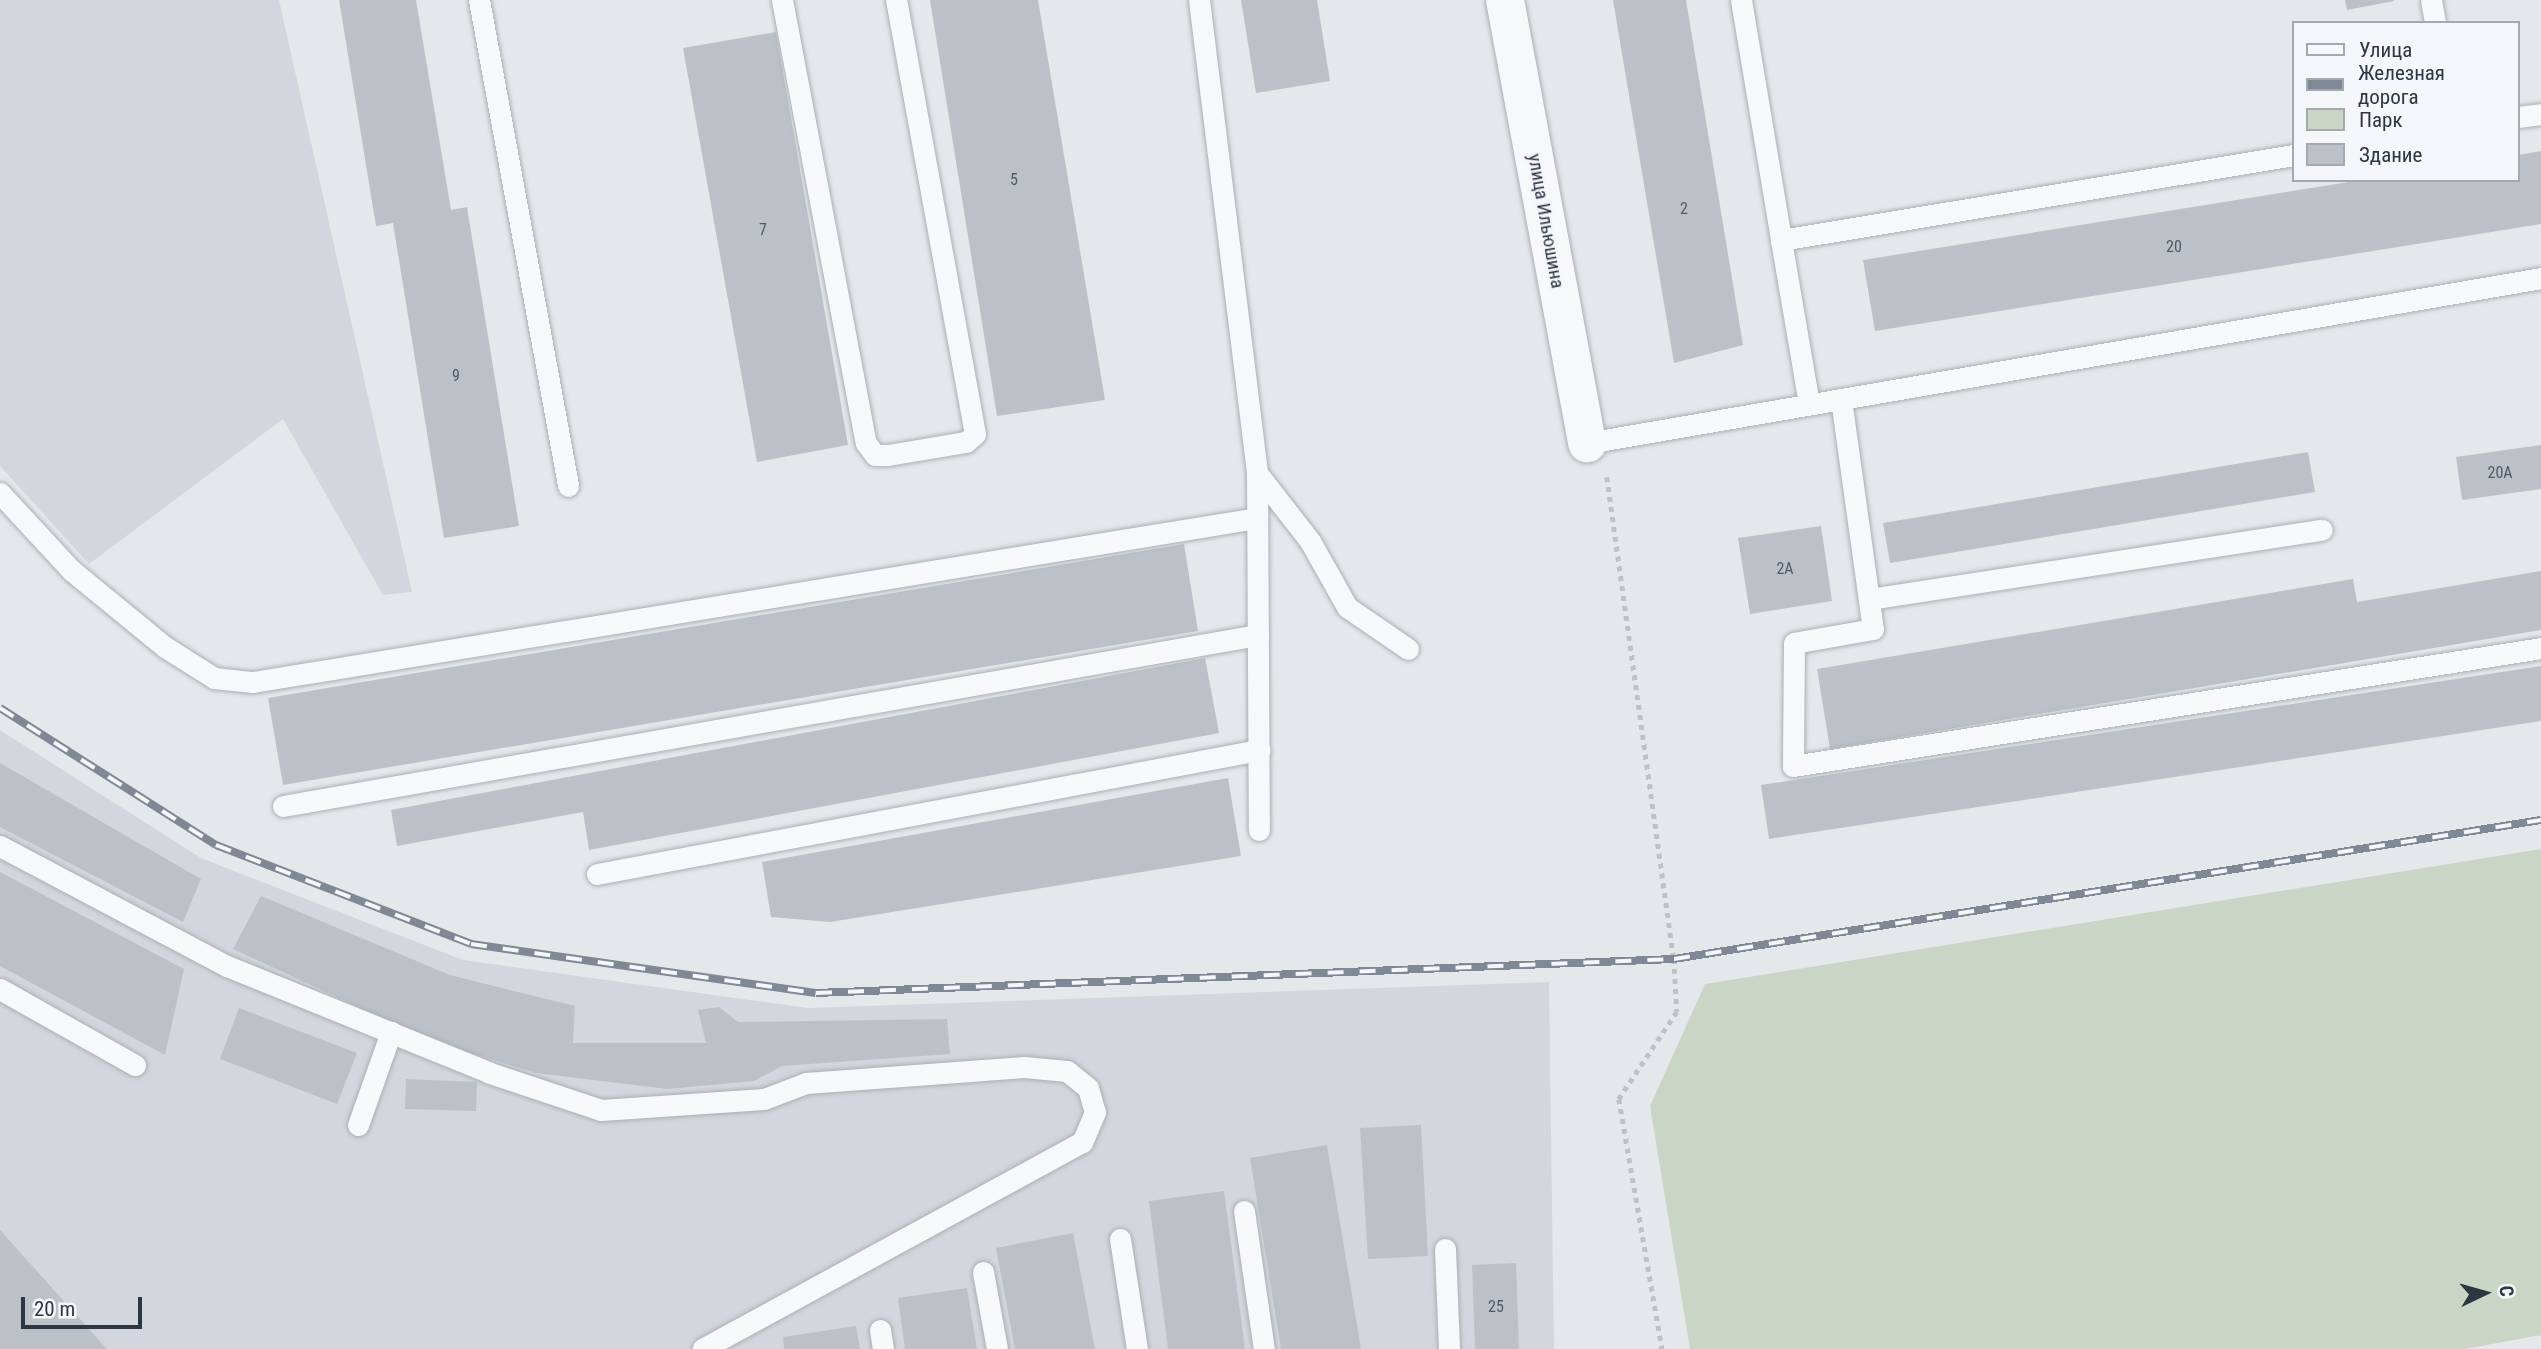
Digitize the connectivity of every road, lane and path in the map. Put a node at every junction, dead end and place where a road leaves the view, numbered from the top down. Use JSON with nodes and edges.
{"nodes":[{"id":1,"x":479,"y":0,"type":"edge"},
{"id":2,"x":782,"y":0,"type":"edge"},
{"id":3,"x":896,"y":0,"type":"edge"},
{"id":4,"x":1199,"y":0,"type":"edge"},
{"id":5,"x":1505,"y":0,"type":"edge"},
{"id":6,"x":1741,"y":0,"type":"edge"},
{"id":7,"x":2431,"y":0,"type":"edge"},
{"id":8,"x":2435,"y":21,"type":"edge"},
{"id":9,"x":2541,"y":114,"type":"edge"},
{"id":10,"x":2520,"y":117,"type":"edge"},
{"id":11,"x":2292,"y":155,"type":"edge"},
{"id":12,"x":1782,"y":240,"type":"junction"},
{"id":13,"x":2541,"y":278,"type":"edge"},
{"id":14,"x":1841,"y":399,"type":"junction"},
{"id":15,"x":1809,"y":404,"type":"junction"},
{"id":16,"x":1587,"y":443,"type":"junction"},
{"id":17,"x":1257,"y":473,"type":"junction"},
{"id":18,"x":568,"y":486,"type":"dead end"},
{"id":19,"x":0,"y":492,"type":"edge"},
{"id":20,"x":1257,"y":518,"type":"junction"},
{"id":21,"x":2322,"y":530,"type":"dead end"},
{"id":22,"x":1869,"y":599,"type":"junction"},
{"id":23,"x":1258,"y":635,"type":"junction"},
{"id":24,"x":2541,"y":648,"type":"edge"},
{"id":25,"x":1408,"y":649,"type":"dead end"},
{"id":26,"x":1259,"y":750,"type":"junction"},
{"id":27,"x":283,"y":806,"type":"dead end"},
{"id":28,"x":1259,"y":830,"type":"dead end"},
{"id":29,"x":0,"y":846,"type":"edge"},
{"id":30,"x":597,"y":874,"type":"dead end"},
{"id":31,"x":0,"y":989,"type":"edge"},
{"id":32,"x":391,"y":1032,"type":"junction"},
{"id":33,"x":135,"y":1065,"type":"dead end"},
{"id":34,"x":358,"y":1125,"type":"dead end"},
{"id":35,"x":1244,"y":1211,"type":"dead end"},
{"id":36,"x":1120,"y":1239,"type":"dead end"},
{"id":37,"x":1445,"y":1249,"type":"dead end"},
{"id":38,"x":983,"y":1272,"type":"dead end"},
{"id":39,"x":704,"y":1349,"type":"edge"},
{"id":40,"x":997,"y":1349,"type":"edge"},
{"id":41,"x":1137,"y":1349,"type":"edge"},
{"id":42,"x":1264,"y":1349,"type":"edge"},
{"id":43,"x":1449,"y":1349,"type":"edge"},
{"id":44,"x":1662,"y":1349,"type":"edge"}],
"edges":[{"from":1,"to":18,"type":"lane"},
{"from":2,"to":3,"type":"lane"},
{"from":4,"to":17,"type":"lane"},
{"from":5,"to":16,"type":"street","name":"улица Ильюшина"},
{"from":6,"to":12,"type":"lane"},
{"from":7,"to":8,"type":"lane"},
{"from":9,"to":10,"type":"lane"},
{"from":11,"to":12,"type":"lane"},
{"from":12,"to":15,"type":"lane"},
{"from":13,"to":14,"type":"lane"},
{"from":14,"to":15,"type":"lane"},
{"from":14,"to":22,"type":"lane"},
{"from":15,"to":16,"type":"lane"},
{"from":16,"to":44,"type":"path"},
{"from":17,"to":20,"type":"lane"},
{"from":17,"to":25,"type":"lane"},
{"from":19,"to":20,"type":"lane"},
{"from":20,"to":23,"type":"lane"},
{"from":21,"to":22,"type":"lane"},
{"from":22,"to":24,"type":"lane"},
{"from":23,"to":26,"type":"lane"},
{"from":23,"to":27,"type":"lane"},
{"from":26,"to":28,"type":"lane"},
{"from":26,"to":30,"type":"lane"},
{"from":29,"to":32,"type":"lane"},
{"from":31,"to":33,"type":"lane"},
{"from":32,"to":34,"type":"lane"},
{"from":32,"to":39,"type":"lane"},
{"from":35,"to":42,"type":"lane"},
{"from":36,"to":41,"type":"lane"},
{"from":37,"to":43,"type":"lane"},
{"from":38,"to":40,"type":"lane"}]}
